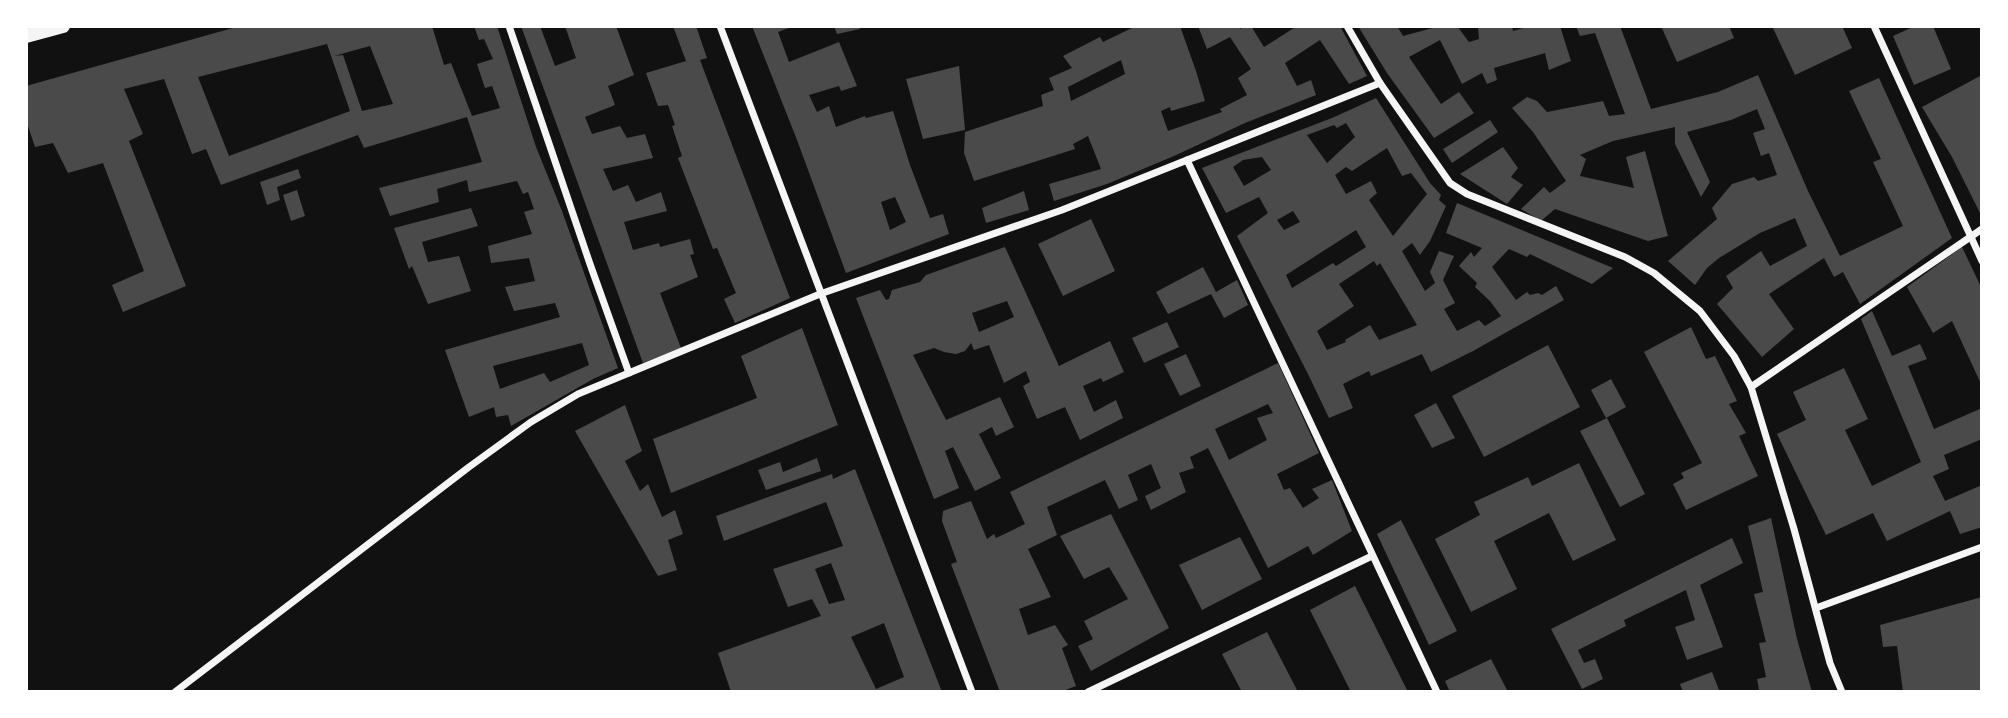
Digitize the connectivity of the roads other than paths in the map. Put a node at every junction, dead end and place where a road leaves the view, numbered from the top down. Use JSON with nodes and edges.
{"nodes":[{"id":1,"x":64,"y":26,"type":"edge"},
{"id":2,"x":509,"y":26,"type":"edge"},
{"id":3,"x":720,"y":26,"type":"edge"},
{"id":4,"x":1347,"y":26,"type":"edge"},
{"id":5,"x":1874,"y":26,"type":"edge"},
{"id":6,"x":26,"y":36,"type":"edge"},
{"id":7,"x":1380,"y":83,"type":"junction"},
{"id":8,"x":1187,"y":160,"type":"junction"},
{"id":9,"x":1982,"y":229,"type":"edge"},
{"id":10,"x":1970,"y":237,"type":"junction"},
{"id":11,"x":1982,"y":261,"type":"edge"},
{"id":12,"x":820,"y":294,"type":"junction"},
{"id":13,"x":629,"y":373,"type":"junction"},
{"id":14,"x":1751,"y":387,"type":"junction"},
{"id":15,"x":1982,"y":547,"type":"edge"},
{"id":16,"x":1372,"y":556,"type":"junction"},
{"id":17,"x":1816,"y":608,"type":"junction"},
{"id":18,"x":175,"y":692,"type":"edge"},
{"id":19,"x":972,"y":692,"type":"edge"},
{"id":20,"x":1088,"y":692,"type":"edge"},
{"id":21,"x":1437,"y":692,"type":"edge"},
{"id":22,"x":1842,"y":692,"type":"edge"}],
"edges":[{"from":1,"to":6,"type":"main road"},
{"from":2,"to":13,"type":"street"},
{"from":3,"to":12,"type":"street"},
{"from":4,"to":7,"type":"street"},
{"from":5,"to":10,"type":"street"},
{"from":7,"to":8,"type":"street"},
{"from":7,"to":14,"type":"street"},
{"from":8,"to":12,"type":"street"},
{"from":8,"to":16,"type":"street"},
{"from":9,"to":10,"type":"street"},
{"from":10,"to":11,"type":"street"},
{"from":10,"to":14,"type":"street"},
{"from":12,"to":13,"type":"street"},
{"from":12,"to":19,"type":"street"},
{"from":13,"to":18,"type":"street"},
{"from":14,"to":17,"type":"street"},
{"from":15,"to":17,"type":"street"},
{"from":16,"to":20,"type":"street"},
{"from":16,"to":21,"type":"street"},
{"from":17,"to":22,"type":"street"}]}
